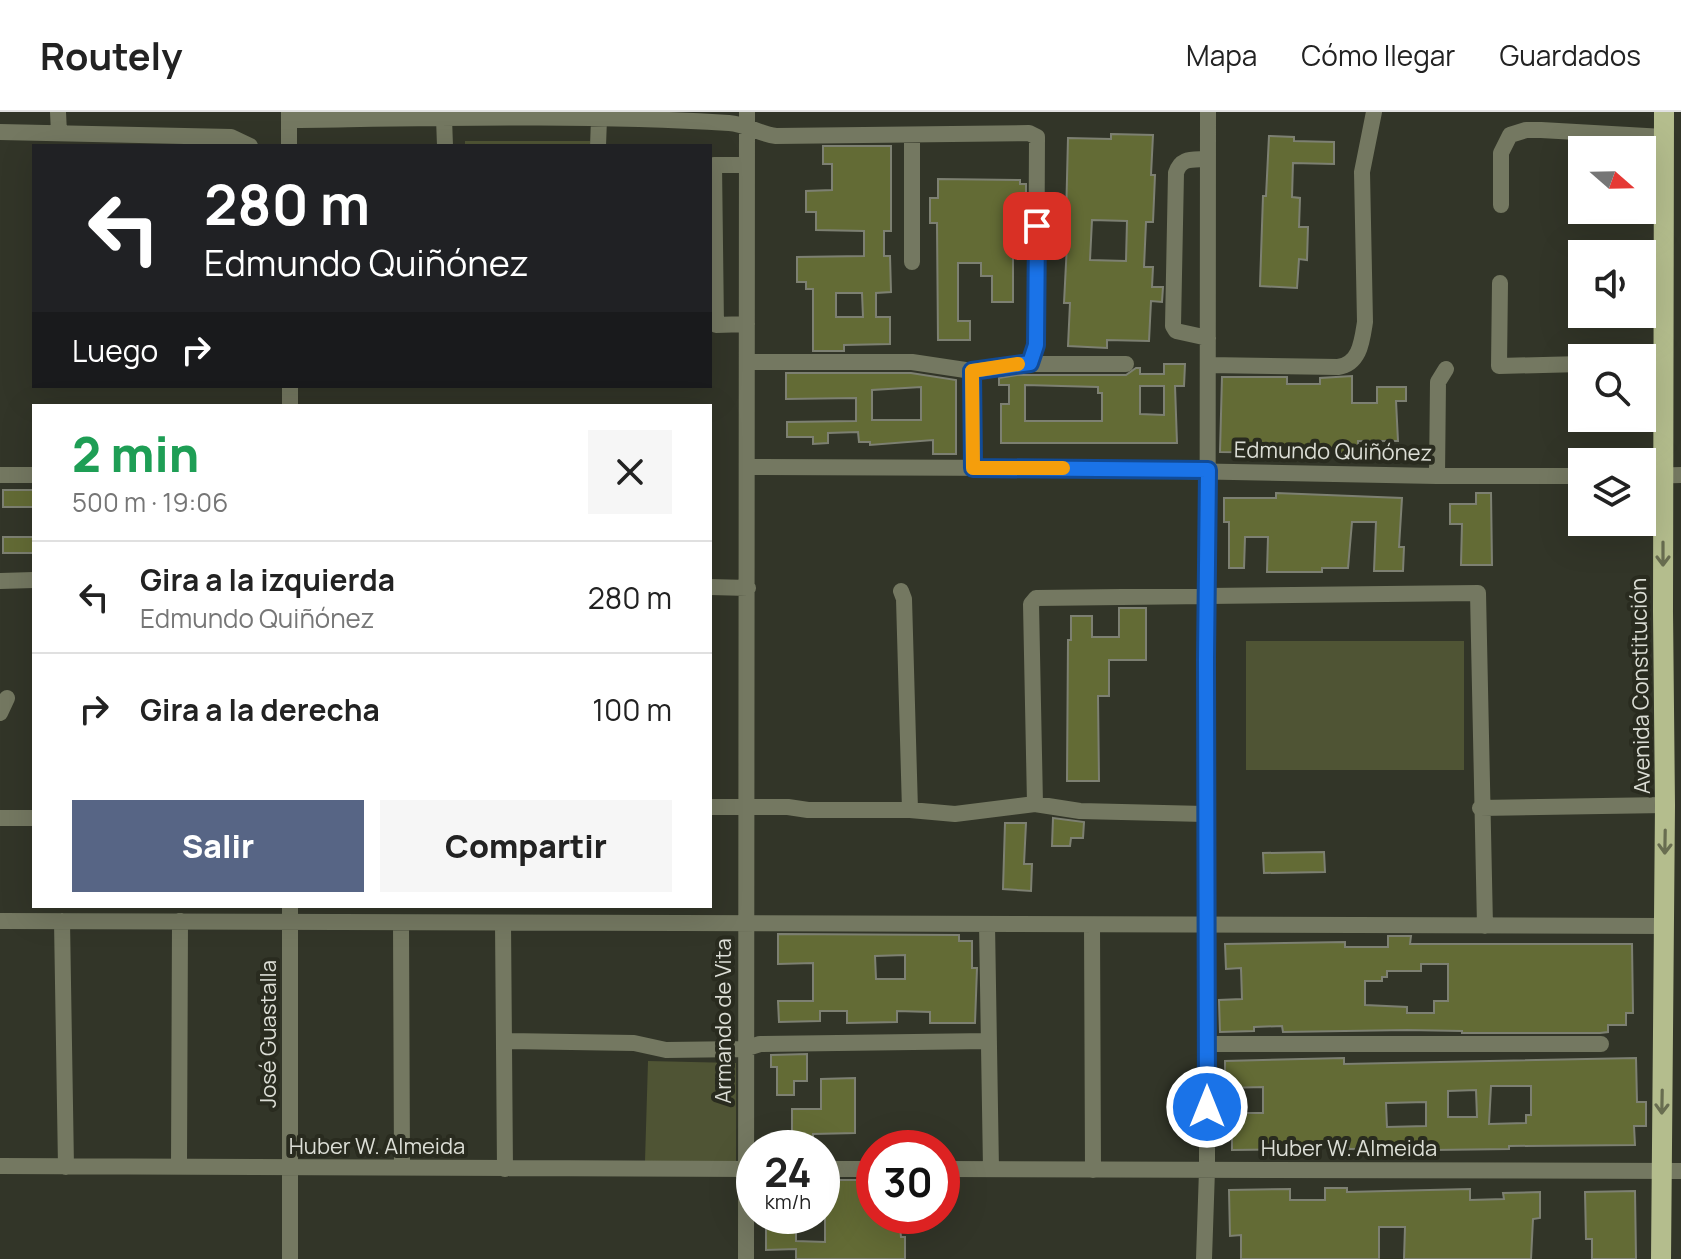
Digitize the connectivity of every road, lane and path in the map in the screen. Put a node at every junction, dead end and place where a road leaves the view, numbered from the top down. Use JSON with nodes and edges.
{"nodes":[{"id":1,"x":58,"y":112,"type":"edge"},
{"id":2,"x":1208,"y":112,"type":"edge"},
{"id":3,"x":1374,"y":112,"type":"edge"},
{"id":4,"x":1664,"y":112,"type":"edge"},
{"id":5,"x":289,"y":116,"type":"edge"},
{"id":6,"x":444,"y":118,"type":"junction"},
{"id":7,"x":599,"y":119,"type":"junction"},
{"id":8,"x":747,"y":120,"type":"edge"},
{"id":9,"x":0,"y":132,"type":"edge"},
{"id":10,"x":59,"y":133,"type":"junction"},
{"id":11,"x":912,"y":135,"type":"junction"},
{"id":12,"x":1664,"y":137,"type":"junction"},
{"id":13,"x":246,"y":144,"type":"edge"},
{"id":14,"x":289,"y":144,"type":"edge"},
{"id":15,"x":445,"y":144,"type":"edge"},
{"id":16,"x":598,"y":144,"type":"edge"},
{"id":17,"x":1207,"y":159,"type":"junction"},
{"id":18,"x":747,"y":165,"type":"junction"},
{"id":19,"x":1501,"y":205,"type":"dead end"},
{"id":20,"x":912,"y":262,"type":"dead end"},
{"id":21,"x":1500,"y":283,"type":"dead end"},
{"id":22,"x":747,"y":324,"type":"junction"},
{"id":23,"x":1208,"y":338,"type":"junction"},
{"id":24,"x":747,"y":362,"type":"junction"},
{"id":25,"x":1656,"y":362,"type":"edge"},
{"id":26,"x":1663,"y":362,"type":"junction"},
{"id":27,"x":1030,"y":363,"type":"junction"},
{"id":28,"x":1126,"y":364,"type":"dead end"},
{"id":29,"x":1568,"y":364,"type":"edge"},
{"id":30,"x":1208,"y":365,"type":"junction"},
{"id":31,"x":1446,"y":369,"type":"dead end"},
{"id":32,"x":972,"y":371,"type":"junction"},
{"id":33,"x":747,"y":467,"type":"junction"},
{"id":34,"x":973,"y":468,"type":"junction"},
{"id":35,"x":1208,"y":470,"type":"junction"},
{"id":36,"x":0,"y":475,"type":"edge"},
{"id":37,"x":32,"y":475,"type":"edge"},
{"id":38,"x":1672,"y":475,"type":"edge"},
{"id":39,"x":1437,"y":476,"type":"junction"},
{"id":40,"x":1568,"y":476,"type":"edge"},
{"id":41,"x":32,"y":580,"type":"edge"},
{"id":42,"x":0,"y":581,"type":"edge"},
{"id":43,"x":712,"y":587,"type":"edge"},
{"id":44,"x":748,"y":588,"type":"junction"},
{"id":45,"x":901,"y":591,"type":"dead end"},
{"id":46,"x":1206,"y":597,"type":"junction"},
{"id":47,"x":1035,"y":804,"type":"junction"},
{"id":48,"x":1665,"y":805,"type":"junction"},
{"id":49,"x":745,"y":806,"type":"junction"},
{"id":50,"x":712,"y":807,"type":"edge"},
{"id":51,"x":1480,"y":808,"type":"junction"},
{"id":52,"x":910,"y":810,"type":"junction"},
{"id":53,"x":1205,"y":814,"type":"junction"},
{"id":54,"x":0,"y":818,"type":"edge"},
{"id":55,"x":32,"y":818,"type":"edge"},
{"id":56,"x":290,"y":914,"type":"edge"},
{"id":57,"x":438,"y":914,"type":"edge"},
{"id":58,"x":0,"y":921,"type":"edge"},
{"id":59,"x":62,"y":921,"type":"junction"},
{"id":60,"x":180,"y":921,"type":"junction"},
{"id":61,"x":401,"y":923,"type":"junction"},
{"id":62,"x":503,"y":923,"type":"junction"},
{"id":63,"x":746,"y":924,"type":"junction"},
{"id":64,"x":987,"y":924,"type":"junction"},
{"id":65,"x":1092,"y":925,"type":"junction"},
{"id":66,"x":1207,"y":925,"type":"junction"},
{"id":67,"x":1485,"y":926,"type":"junction"},
{"id":68,"x":1664,"y":926,"type":"junction"},
{"id":69,"x":505,"y":1041,"type":"junction"},
{"id":70,"x":989,"y":1041,"type":"junction"},
{"id":71,"x":1207,"y":1044,"type":"junction"},
{"id":72,"x":1601,"y":1044,"type":"dead end"},
{"id":73,"x":744,"y":1049,"type":"junction"},
{"id":74,"x":748,"y":1130,"type":"edge"},
{"id":75,"x":0,"y":1166,"type":"edge"},
{"id":76,"x":66,"y":1167,"type":"junction"},
{"id":77,"x":179,"y":1167,"type":"junction"},
{"id":78,"x":290,"y":1167,"type":"junction"},
{"id":79,"x":402,"y":1168,"type":"junction"},
{"id":80,"x":505,"y":1169,"type":"junction"},
{"id":81,"x":736,"y":1169,"type":"edge"},
{"id":82,"x":960,"y":1169,"type":"edge"},
{"id":83,"x":991,"y":1169,"type":"junction"},
{"id":84,"x":1093,"y":1170,"type":"junction"},
{"id":85,"x":1207,"y":1170,"type":"junction"},
{"id":86,"x":1671,"y":1171,"type":"edge"},
{"id":87,"x":747,"y":1234,"type":"edge"},
{"id":88,"x":290,"y":1259,"type":"edge"},
{"id":89,"x":746,"y":1259,"type":"edge"},
{"id":90,"x":1204,"y":1259,"type":"edge"},
{"id":91,"x":1661,"y":1259,"type":"edge"}],
"edges":[{"from":1,"to":10,"type":"street"},
{"from":2,"to":17,"type":"street"},
{"from":3,"to":30,"type":"street"},
{"from":4,"to":12,"type":"main road","name":"Avenida Constitución"},
{"from":5,"to":6,"type":"street"},
{"from":5,"to":14,"type":"street"},
{"from":6,"to":7,"type":"street"},
{"from":6,"to":15,"type":"street"},
{"from":7,"to":8,"type":"street"},
{"from":7,"to":16,"type":"street"},
{"from":8,"to":11,"type":"street"},
{"from":8,"to":18,"type":"street","name":"Armando de Vita"},
{"from":9,"to":10,"type":"street"},
{"from":10,"to":13,"type":"street"},
{"from":11,"to":20,"type":"street"},
{"from":11,"to":27,"type":"street"},
{"from":12,"to":19,"type":"street"},
{"from":12,"to":26,"type":"main road","name":"Avenida Constitución"},
{"from":17,"to":23,"type":"street"},
{"from":17,"to":23,"type":"street"},
{"from":18,"to":22,"type":"street","name":"Armando de Vita"},
{"from":18,"to":22,"type":"street"},
{"from":21,"to":29,"type":"street"},
{"from":22,"to":24,"type":"street","name":"Armando de Vita"},
{"from":23,"to":30,"type":"street"},
{"from":24,"to":32,"type":"street"},
{"from":24,"to":33,"type":"street","name":"Armando de Vita"},
{"from":25,"to":26,"type":"street"},
{"from":26,"to":38,"type":"main road","name":"Avenida Constitución"},
{"from":27,"to":28,"type":"street"},
{"from":27,"to":32,"type":"street"},
{"from":30,"to":35,"type":"street"},
{"from":31,"to":39,"type":"street"},
{"from":32,"to":34,"type":"street"},
{"from":33,"to":34,"type":"street","name":"Edmundo Quiñónez"},
{"from":33,"to":44,"type":"street","name":"Armando de Vita"},
{"from":34,"to":35,"type":"street","name":"Edmundo Quiñónez"},
{"from":35,"to":39,"type":"street","name":"Edmundo Quiñónez"},
{"from":35,"to":46,"type":"street"},
{"from":36,"to":37,"type":"street"},
{"from":38,"to":48,"type":"main road","name":"Avenida Constitución","one_way":true},
{"from":39,"to":40,"type":"street","name":"Edmundo Quiñónez"},
{"from":41,"to":42,"type":"street"},
{"from":43,"to":44,"type":"street"},
{"from":44,"to":49,"type":"street","name":"Armando de Vita"},
{"from":45,"to":52,"type":"street"},
{"from":46,"to":47,"type":"street"},
{"from":46,"to":51,"type":"street"},
{"from":46,"to":53,"type":"street"},
{"from":47,"to":52,"type":"street"},
{"from":47,"to":53,"type":"street"},
{"from":48,"to":51,"type":"street"},
{"from":48,"to":68,"type":"main road","name":"Avenida Constitución","one_way":true},
{"from":49,"to":50,"type":"street"},
{"from":49,"to":52,"type":"street"},
{"from":49,"to":63,"type":"street","name":"Armando de Vita"},
{"from":51,"to":67,"type":"street"},
{"from":53,"to":66,"type":"street"},
{"from":54,"to":55,"type":"street"},
{"from":56,"to":60,"type":"street"},
{"from":56,"to":61,"type":"street"},
{"from":56,"to":78,"type":"street","name":"José Guastalla"},
{"from":57,"to":61,"type":"street"},
{"from":57,"to":62,"type":"street"},
{"from":58,"to":59,"type":"street"},
{"from":59,"to":60,"type":"street"},
{"from":59,"to":76,"type":"street"},
{"from":60,"to":77,"type":"street"},
{"from":61,"to":79,"type":"street"},
{"from":62,"to":63,"type":"street"},
{"from":62,"to":69,"type":"street"},
{"from":63,"to":64,"type":"street"},
{"from":63,"to":73,"type":"street","name":"Armando de Vita"},
{"from":64,"to":65,"type":"street"},
{"from":64,"to":70,"type":"street"},
{"from":65,"to":66,"type":"street"},
{"from":65,"to":84,"type":"street"},
{"from":66,"to":67,"type":"street"},
{"from":66,"to":71,"type":"street"},
{"from":67,"to":68,"type":"street"},
{"from":68,"to":86,"type":"main road","name":"Avenida Constitución","one_way":true},
{"from":69,"to":73,"type":"street"},
{"from":69,"to":80,"type":"street"},
{"from":70,"to":73,"type":"street"},
{"from":70,"to":83,"type":"street"},
{"from":71,"to":72,"type":"street"},
{"from":71,"to":85,"type":"street"},
{"from":73,"to":74,"type":"street","name":"Armando de Vita"},
{"from":75,"to":76,"type":"street","name":"Huber W. Almeida"},
{"from":76,"to":77,"type":"street","name":"Huber W. Almeida"},
{"from":77,"to":78,"type":"street","name":"Huber W. Almeida"},
{"from":78,"to":79,"type":"street","name":"Huber W. Almeida"},
{"from":78,"to":88,"type":"street","name":"José Guastalla"},
{"from":79,"to":80,"type":"street","name":"Huber W. Almeida"},
{"from":80,"to":81,"type":"street","name":"Huber W. Almeida"},
{"from":82,"to":83,"type":"street","name":"Huber W. Almeida"},
{"from":83,"to":84,"type":"street","name":"Huber W. Almeida"},
{"from":84,"to":85,"type":"street","name":"Huber W. Almeida"},
{"from":85,"to":86,"type":"street","name":"Huber W. Almeida"},
{"from":85,"to":90,"type":"street"},
{"from":86,"to":91,"type":"main road","name":"Avenida Constitución"},
{"from":87,"to":89,"type":"street","name":"Armando de Vita"}]}
